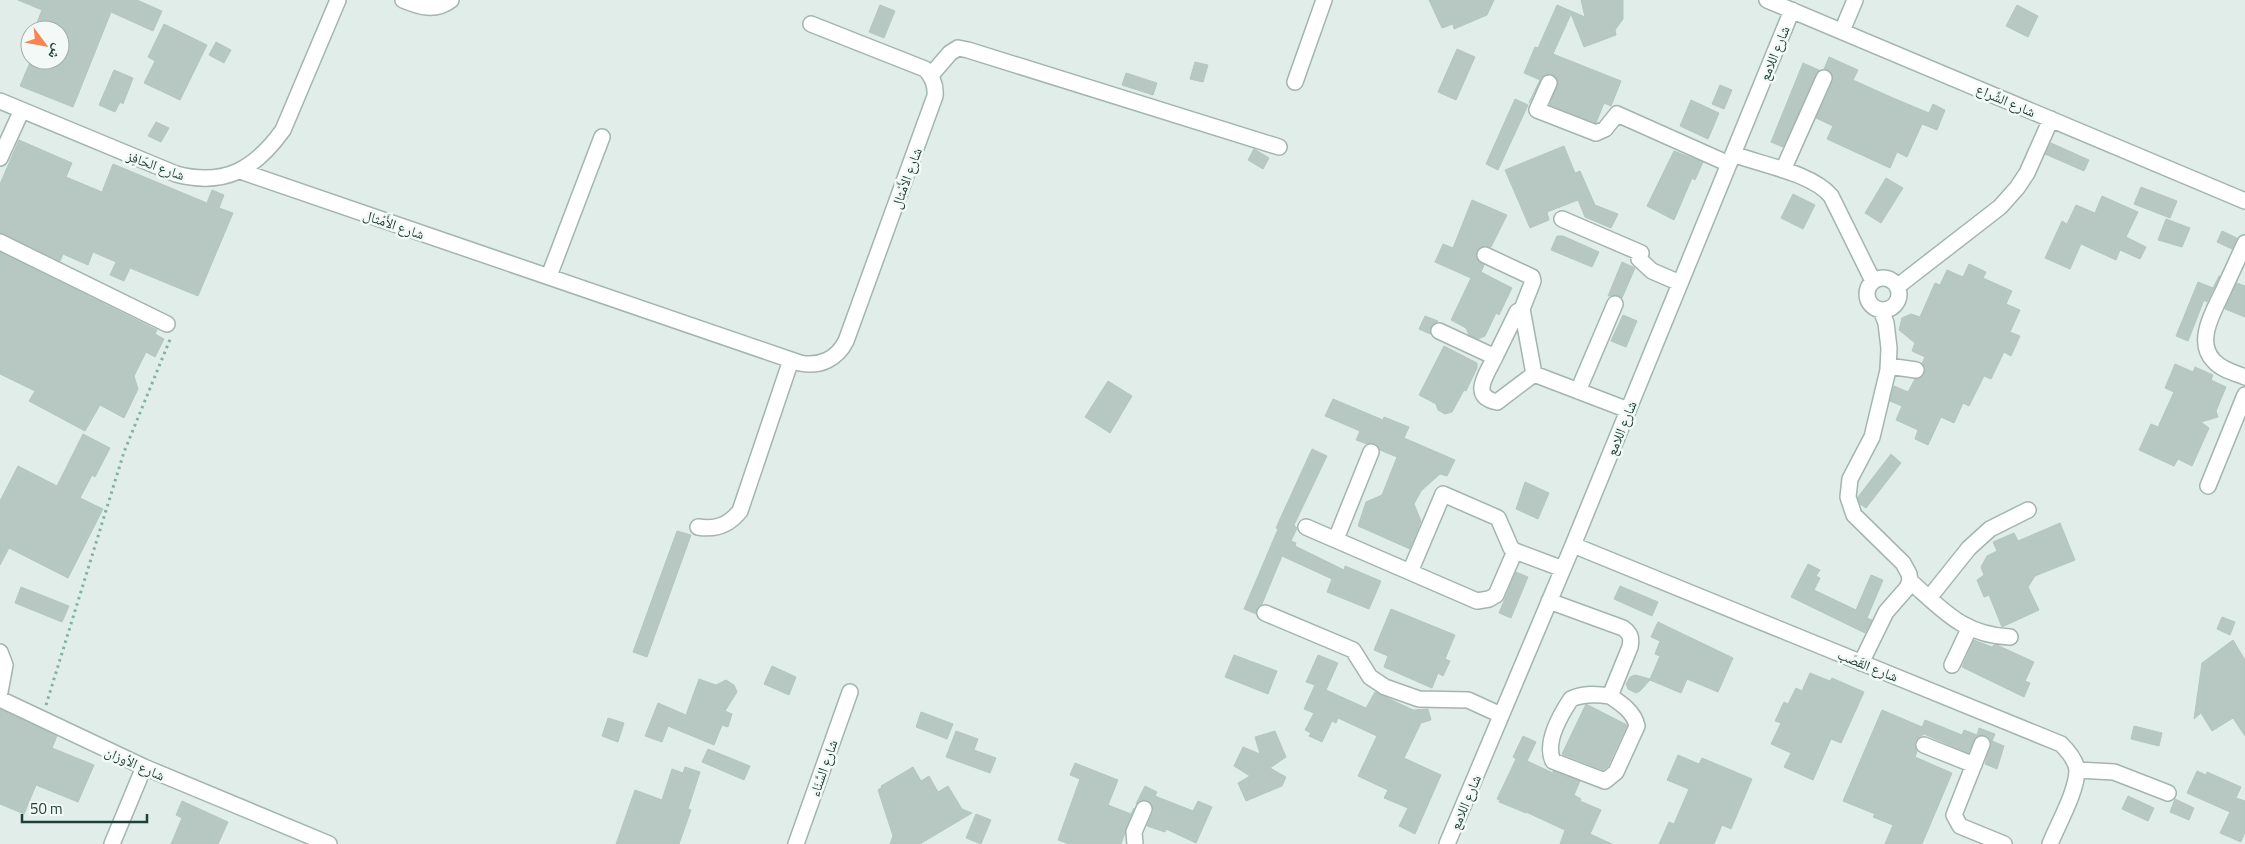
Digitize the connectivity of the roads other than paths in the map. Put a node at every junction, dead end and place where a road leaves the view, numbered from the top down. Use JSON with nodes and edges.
{"nodes":[{"id":1,"x":338,"y":0,"type":"edge"},
{"id":2,"x":403,"y":0,"type":"edge"},
{"id":3,"x":451,"y":0,"type":"edge"},
{"id":4,"x":1324,"y":0,"type":"edge"},
{"id":5,"x":1767,"y":0,"type":"edge"},
{"id":6,"x":1855,"y":0,"type":"edge"},
{"id":7,"x":1792,"y":10,"type":"junction"},
{"id":8,"x":811,"y":24,"type":"dead end"},
{"id":9,"x":1842,"y":31,"type":"junction"},
{"id":10,"x":931,"y":75,"type":"junction"},
{"id":11,"x":1824,"y":78,"type":"dead end"},
{"id":12,"x":1296,"y":82,"type":"dead end"},
{"id":13,"x":1549,"y":82,"type":"dead end"},
{"id":14,"x":0,"y":102,"type":"edge"},
{"id":15,"x":21,"y":112,"type":"junction"},
{"id":16,"x":2051,"y":119,"type":"junction"},
{"id":17,"x":602,"y":138,"type":"dead end"},
{"id":18,"x":1279,"y":147,"type":"dead end"},
{"id":19,"x":0,"y":158,"type":"edge"},
{"id":20,"x":1731,"y":159,"type":"junction"},
{"id":21,"x":1783,"y":170,"type":"junction"},
{"id":22,"x":240,"y":172,"type":"junction"},
{"id":23,"x":2245,"y":201,"type":"edge"},
{"id":24,"x":1562,"y":220,"type":"dead end"},
{"id":25,"x":0,"y":242,"type":"edge"},
{"id":26,"x":2245,"y":242,"type":"edge"},
{"id":27,"x":1485,"y":255,"type":"dead end"},
{"id":28,"x":549,"y":276,"type":"junction"},
{"id":29,"x":1873,"y":281,"type":"junction"},
{"id":30,"x":1680,"y":283,"type":"junction"},
{"id":31,"x":1898,"y":286,"type":"junction"},
{"id":32,"x":1615,"y":304,"type":"dead end"},
{"id":33,"x":1522,"y":309,"type":"junction"},
{"id":34,"x":1881,"y":310,"type":"junction"},
{"id":35,"x":166,"y":324,"type":"road end"},
{"id":36,"x":1440,"y":331,"type":"dead end"},
{"id":37,"x":1495,"y":356,"type":"junction"},
{"id":38,"x":791,"y":360,"type":"junction"},
{"id":39,"x":1888,"y":366,"type":"junction"},
{"id":40,"x":1916,"y":370,"type":"dead end"},
{"id":41,"x":1534,"y":374,"type":"junction"},
{"id":42,"x":2245,"y":378,"type":"edge"},
{"id":43,"x":1578,"y":391,"type":"junction"},
{"id":44,"x":2245,"y":395,"type":"edge"},
{"id":45,"x":1628,"y":410,"type":"junction"},
{"id":46,"x":1371,"y":452,"type":"dead end"},
{"id":47,"x":2208,"y":486,"type":"dead end"},
{"id":48,"x":2028,"y":510,"type":"dead end"},
{"id":49,"x":698,"y":527,"type":"dead end"},
{"id":50,"x":1306,"y":527,"type":"dead end"},
{"id":51,"x":1336,"y":539,"type":"junction"},
{"id":52,"x":1573,"y":545,"type":"junction"},
{"id":53,"x":1515,"y":551,"type":"junction"},
{"id":54,"x":1562,"y":569,"type":"junction"},
{"id":55,"x":1410,"y":572,"type":"junction"},
{"id":56,"x":1910,"y":581,"type":"junction"},
{"id":57,"x":1929,"y":598,"type":"junction"},
{"id":58,"x":1549,"y":601,"type":"junction"},
{"id":59,"x":1265,"y":613,"type":"dead end"},
{"id":60,"x":1969,"y":629,"type":"junction"},
{"id":61,"x":2010,"y":637,"type":"dead end"},
{"id":62,"x":0,"y":652,"type":"edge"},
{"id":63,"x":1861,"y":662,"type":"junction"},
{"id":64,"x":1952,"y":665,"type":"dead end"},
{"id":65,"x":0,"y":692,"type":"edge"},
{"id":66,"x":850,"y":692,"type":"dead end"},
{"id":67,"x":1610,"y":696,"type":"junction"},
{"id":68,"x":0,"y":699,"type":"edge"},
{"id":69,"x":1502,"y":715,"type":"junction"},
{"id":70,"x":1982,"y":744,"type":"dead end"},
{"id":71,"x":1924,"y":745,"type":"dead end"},
{"id":72,"x":1974,"y":765,"type":"junction"},
{"id":73,"x":144,"y":767,"type":"junction"},
{"id":74,"x":2077,"y":770,"type":"junction"},
{"id":75,"x":2168,"y":793,"type":"dead end"},
{"id":76,"x":1144,"y":809,"type":"dead end"},
{"id":77,"x":1452,"y":843,"type":"edge"},
{"id":78,"x":112,"y":844,"type":"edge"},
{"id":79,"x":329,"y":844,"type":"edge"},
{"id":80,"x":796,"y":844,"type":"edge"},
{"id":81,"x":1135,"y":844,"type":"edge"},
{"id":82,"x":2004,"y":844,"type":"edge"},
{"id":83,"x":2050,"y":844,"type":"edge"}],
"edges":[{"from":1,"to":22,"type":"street","name":"شارع الحَافِز"},
{"from":2,"to":3,"type":"street"},
{"from":4,"to":12,"type":"street"},
{"from":5,"to":7,"type":"street","name":"شارع الشِّراع"},
{"from":6,"to":9,"type":"street"},
{"from":7,"to":9,"type":"street","name":"شارع الشِّراع"},
{"from":7,"to":20,"type":"street","name":"شارع اللامع"},
{"from":8,"to":10,"type":"street"},
{"from":9,"to":16,"type":"street","name":"شارع الشِّراع"},
{"from":10,"to":18,"type":"street"},
{"from":10,"to":38,"type":"street","name":"شارع الأَمْثال"},
{"from":11,"to":21,"type":"street"},
{"from":13,"to":20,"type":"street"},
{"from":14,"to":15,"type":"street","name":"شارع الحَافِز"},
{"from":15,"to":19,"type":"street"},
{"from":15,"to":22,"type":"street","name":"شارع الحَافِز"},
{"from":16,"to":23,"type":"street","name":"شارع الشِّراع"},
{"from":16,"to":31,"type":"street"},
{"from":17,"to":28,"type":"street"},
{"from":20,"to":21,"type":"street"},
{"from":20,"to":30,"type":"street","name":"شارع اللامع"},
{"from":21,"to":29,"type":"street"},
{"from":22,"to":28,"type":"street","name":"شارع الأَمْثال"},
{"from":24,"to":30,"type":"street"},
{"from":25,"to":35,"type":"street"},
{"from":26,"to":42,"type":"street"},
{"from":27,"to":33,"type":"street"},
{"from":28,"to":38,"type":"street","name":"شارع الأَمْثال"},
{"from":29,"to":31,"type":"street"},
{"from":29,"to":34,"type":"street"},
{"from":30,"to":45,"type":"street","name":"شارع اللامع"},
{"from":31,"to":34,"type":"street"},
{"from":32,"to":43,"type":"street"},
{"from":33,"to":37,"type":"street"},
{"from":33,"to":41,"type":"street"},
{"from":34,"to":39,"type":"street"},
{"from":36,"to":37,"type":"street"},
{"from":37,"to":41,"type":"street"},
{"from":38,"to":49,"type":"street"},
{"from":39,"to":40,"type":"street"},
{"from":39,"to":56,"type":"street"},
{"from":41,"to":43,"type":"street"},
{"from":43,"to":45,"type":"street"},
{"from":44,"to":47,"type":"street"},
{"from":45,"to":52,"type":"street","name":"شارع اللامع"},
{"from":46,"to":51,"type":"street"},
{"from":48,"to":57,"type":"street"},
{"from":50,"to":51,"type":"street"},
{"from":51,"to":55,"type":"street"},
{"from":52,"to":54,"type":"street","name":"شارع اللامع"},
{"from":52,"to":63,"type":"street","name":"شارع القَصَب"},
{"from":53,"to":54,"type":"street"},
{"from":53,"to":55,"type":"street"},
{"from":53,"to":55,"type":"street"},
{"from":54,"to":58,"type":"street","name":"شارع اللامع"},
{"from":56,"to":57,"type":"street"},
{"from":56,"to":63,"type":"street"},
{"from":57,"to":60,"type":"street"},
{"from":58,"to":67,"type":"street"},
{"from":58,"to":69,"type":"street","name":"شارع اللامع"},
{"from":59,"to":69,"type":"street"},
{"from":60,"to":61,"type":"street"},
{"from":60,"to":64,"type":"street"},
{"from":62,"to":65,"type":"street"},
{"from":63,"to":74,"type":"street","name":"شارع القَصَب"},
{"from":66,"to":80,"type":"street","name":"شارع السَّنَاء"},
{"from":67,"to":67,"type":"street"},
{"from":68,"to":73,"type":"street","name":"شارع الأوزان"},
{"from":69,"to":77,"type":"street","name":"شارع اللامع"},
{"from":70,"to":72,"type":"street"},
{"from":71,"to":72,"type":"street"},
{"from":72,"to":82,"type":"street"},
{"from":73,"to":78,"type":"street"},
{"from":73,"to":79,"type":"street","name":"شارع الأوزان"},
{"from":74,"to":75,"type":"street"},
{"from":74,"to":83,"type":"street"},
{"from":76,"to":81,"type":"street"}]}
